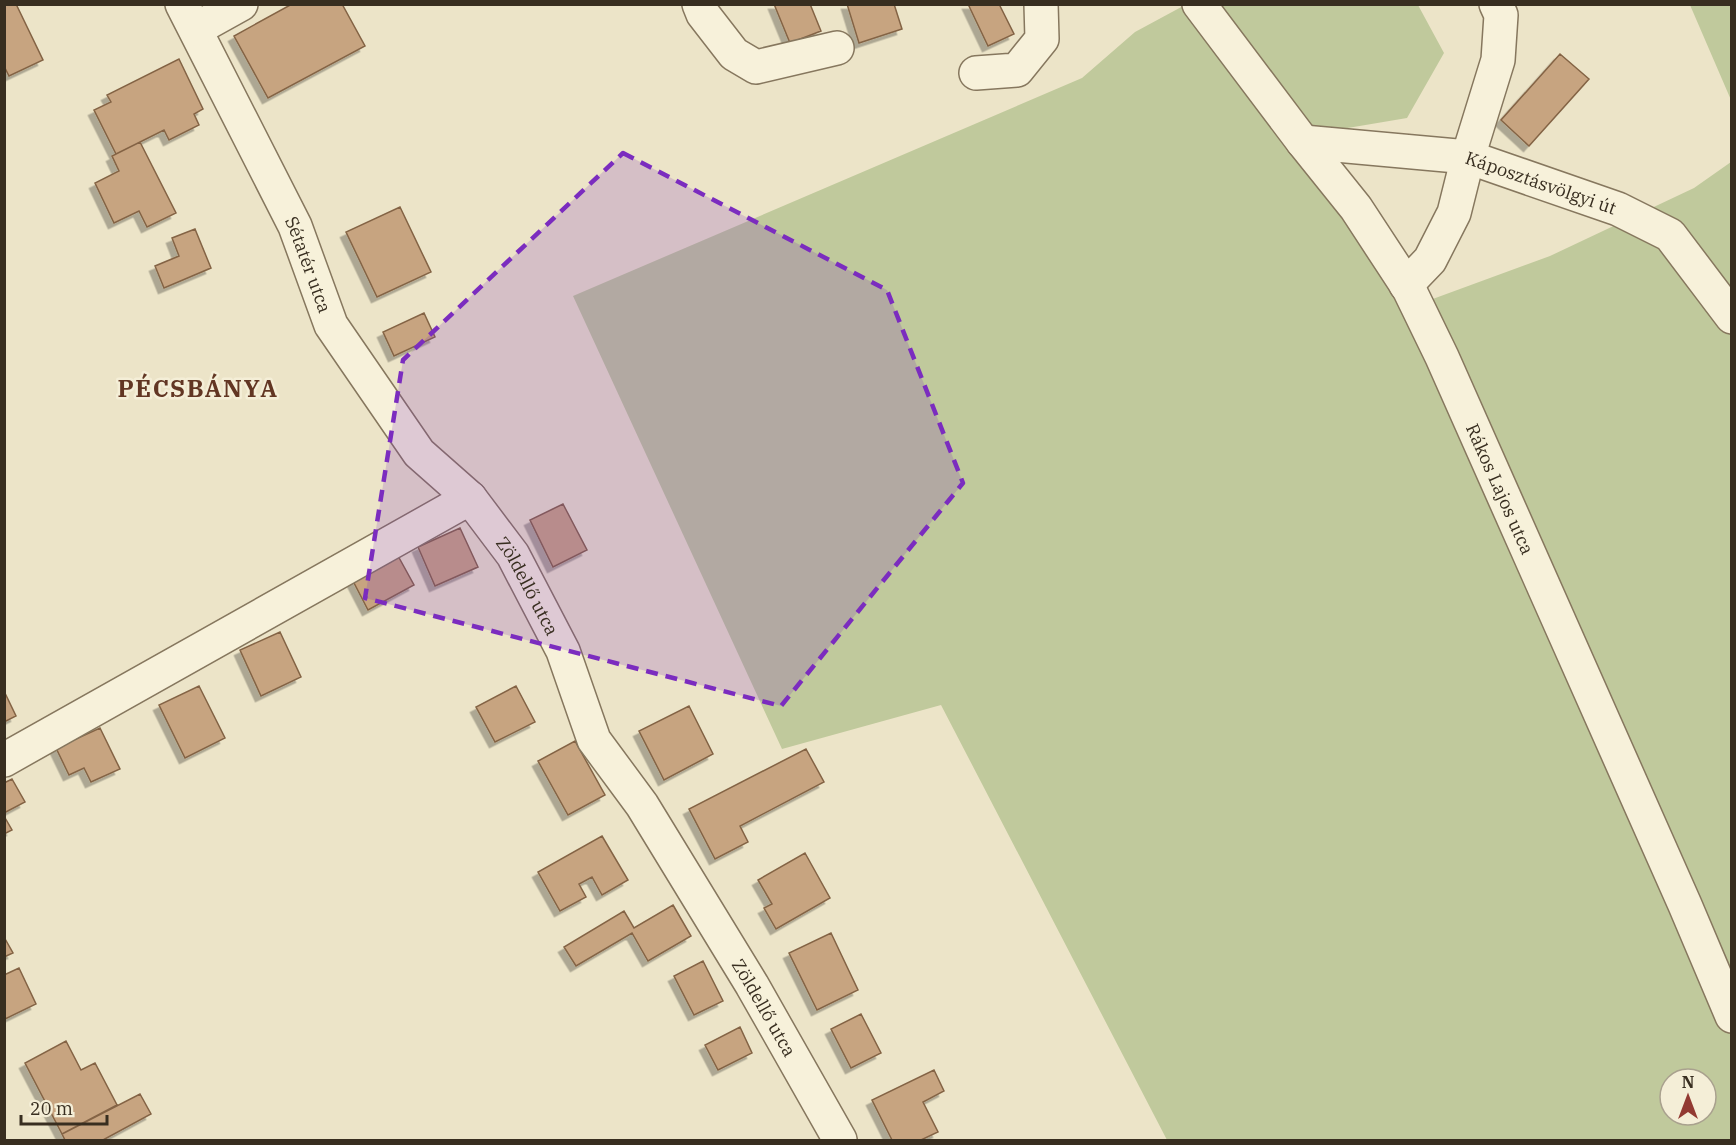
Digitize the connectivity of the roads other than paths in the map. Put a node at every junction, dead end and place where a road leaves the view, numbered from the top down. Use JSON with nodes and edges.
{"nodes":[{"id":1,"x":241,"y":4,"type":"edge"},
{"id":2,"x":699,"y":4,"type":"edge"},
{"id":3,"x":1041,"y":4,"type":"edge"},
{"id":4,"x":1199,"y":4,"type":"edge"},
{"id":5,"x":1496,"y":4,"type":"edge"},
{"id":6,"x":189,"y":17,"type":"edge"},
{"id":7,"x":837,"y":48,"type":"dead end"},
{"id":8,"x":976,"y":73,"type":"dead end"},
{"id":9,"x":1303,"y":142,"type":"junction"},
{"id":10,"x":1468,"y":157,"type":"junction"},
{"id":11,"x":1406,"y":285,"type":"junction"},
{"id":12,"x":1731,"y":317,"type":"edge"},
{"id":13,"x":470,"y":498,"type":"junction"},
{"id":14,"x":4,"y":760,"type":"edge"},
{"id":15,"x":1731,"y":1016,"type":"edge"},
{"id":16,"x":840,"y":1140,"type":"edge"}],
"edges":[{"from":1,"to":6,"type":"street"},
{"from":2,"to":7,"type":"street"},
{"from":3,"to":8,"type":"street"},
{"from":4,"to":9,"type":"street","name":"Rákos Lajos utca"},
{"from":5,"to":10,"type":"street"},
{"from":6,"to":13,"type":"street","name":"Sétatér utca"},
{"from":9,"to":10,"type":"street","name":"Káposztásvölgyi út"},
{"from":9,"to":11,"type":"street","name":"Rákos Lajos utca"},
{"from":10,"to":11,"type":"street"},
{"from":10,"to":12,"type":"street","name":"Káposztásvölgyi út"},
{"from":11,"to":15,"type":"street","name":"Rákos Lajos utca"},
{"from":13,"to":14,"type":"street"},
{"from":13,"to":16,"type":"street","name":"Zöldellő utca"}]}
